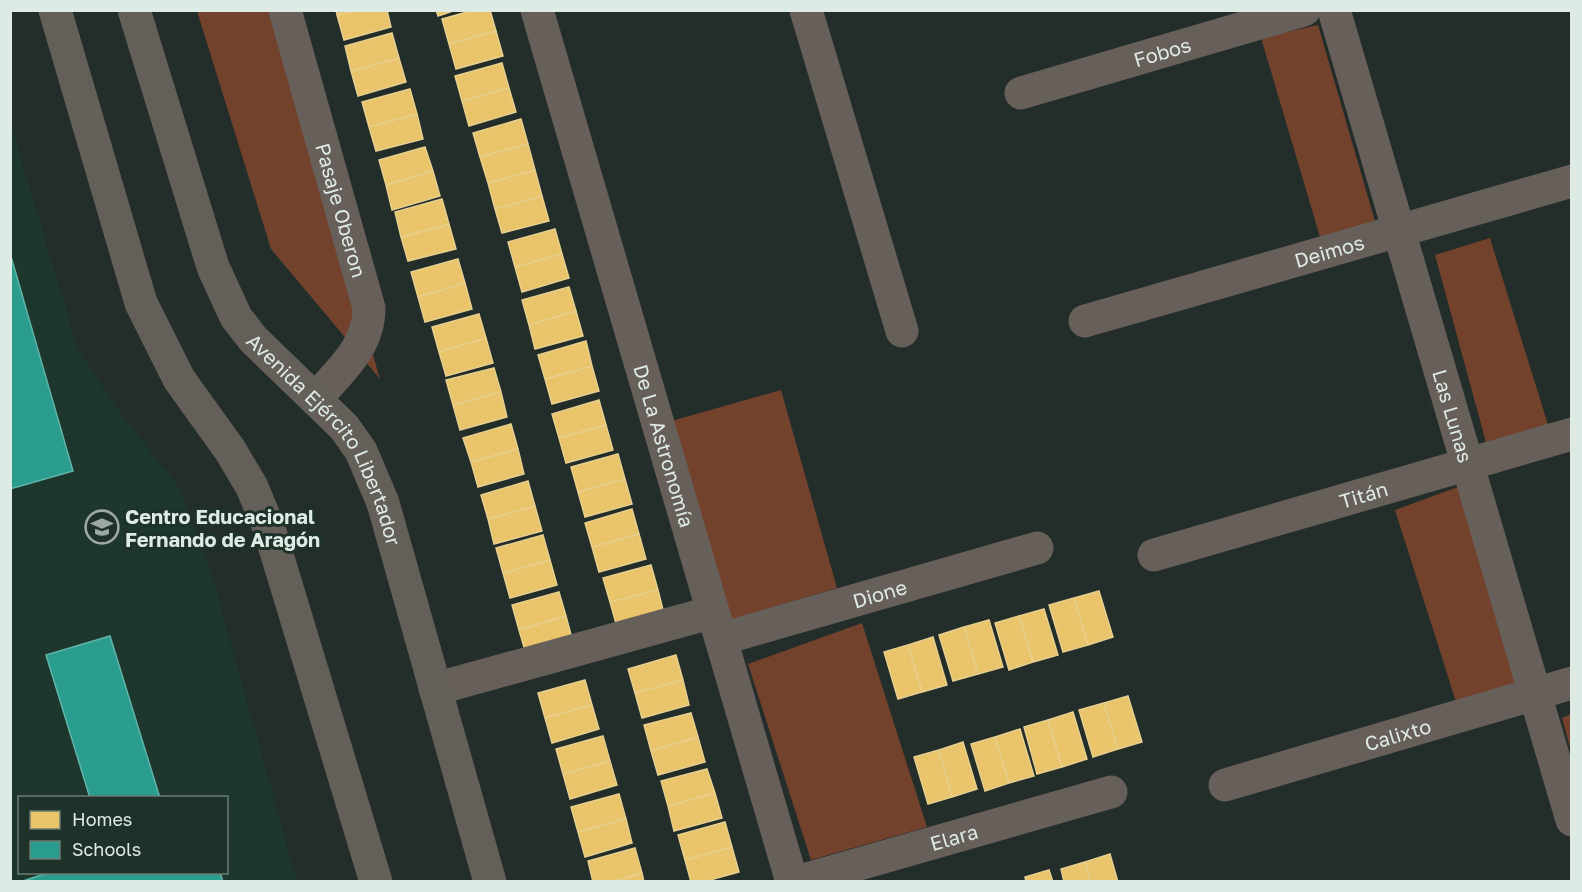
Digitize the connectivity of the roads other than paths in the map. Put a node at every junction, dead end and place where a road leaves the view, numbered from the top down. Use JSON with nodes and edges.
{"nodes":[{"id":1,"x":55,"y":10,"type":"edge"},
{"id":2,"x":134,"y":10,"type":"edge"},
{"id":3,"x":285,"y":10,"type":"edge"},
{"id":4,"x":537,"y":10,"type":"edge"},
{"id":5,"x":806,"y":10,"type":"edge"},
{"id":6,"x":1304,"y":10,"type":"edge"},
{"id":7,"x":1334,"y":10,"type":"edge"},
{"id":8,"x":1021,"y":93,"type":"dead end"},
{"id":9,"x":1572,"y":181,"type":"edge"},
{"id":10,"x":1399,"y":231,"type":"junction"},
{"id":11,"x":1085,"y":321,"type":"dead end"},
{"id":12,"x":902,"y":331,"type":"dead end"},
{"id":13,"x":316,"y":398,"type":"junction"},
{"id":14,"x":1572,"y":434,"type":"edge"},
{"id":15,"x":1467,"y":464,"type":"junction"},
{"id":16,"x":1037,"y":548,"type":"dead end"},
{"id":17,"x":1154,"y":555,"type":"dead end"},
{"id":18,"x":717,"y":625,"type":"junction"},
{"id":19,"x":1572,"y":683,"type":"edge"},
{"id":20,"x":435,"y":689,"type":"junction"},
{"id":21,"x":1534,"y":694,"type":"junction"},
{"id":22,"x":1225,"y":784,"type":"dead end"},
{"id":23,"x":1111,"y":792,"type":"dead end"},
{"id":24,"x":1572,"y":820,"type":"edge"},
{"id":25,"x":376,"y":882,"type":"edge"},
{"id":26,"x":490,"y":882,"type":"edge"},
{"id":27,"x":794,"y":882,"type":"edge"}],
"edges":[{"from":1,"to":25,"type":"main road"},
{"from":2,"to":13,"type":"main road","name":"Avenida Ejército Libertador"},
{"from":3,"to":13,"type":"street","name":"Pasaje Oberon"},
{"from":4,"to":18,"type":"street","name":"De La Astronomía"},
{"from":5,"to":12,"type":"street"},
{"from":6,"to":8,"type":"street","name":"Fobos"},
{"from":7,"to":10,"type":"street","name":"Las Lunas"},
{"from":9,"to":10,"type":"street","name":"Deimos"},
{"from":10,"to":11,"type":"street","name":"Deimos"},
{"from":10,"to":15,"type":"street","name":"Las Lunas"},
{"from":13,"to":20,"type":"main road","name":"Avenida Ejército Libertador"},
{"from":14,"to":15,"type":"street","name":"Titán"},
{"from":15,"to":17,"type":"street","name":"Titán"},
{"from":15,"to":21,"type":"street","name":"Las Lunas"},
{"from":16,"to":18,"type":"street","name":"Dione"},
{"from":18,"to":20,"type":"street","name":"Dione"},
{"from":18,"to":27,"type":"street","name":"De La Astronomía"},
{"from":19,"to":21,"type":"street","name":"Calixto"},
{"from":20,"to":26,"type":"main road","name":"Avenida Ejército Libertador"},
{"from":21,"to":22,"type":"street","name":"Calixto"},
{"from":21,"to":24,"type":"street","name":"Las Lunas"},
{"from":23,"to":27,"type":"street","name":"Elara"}]}
